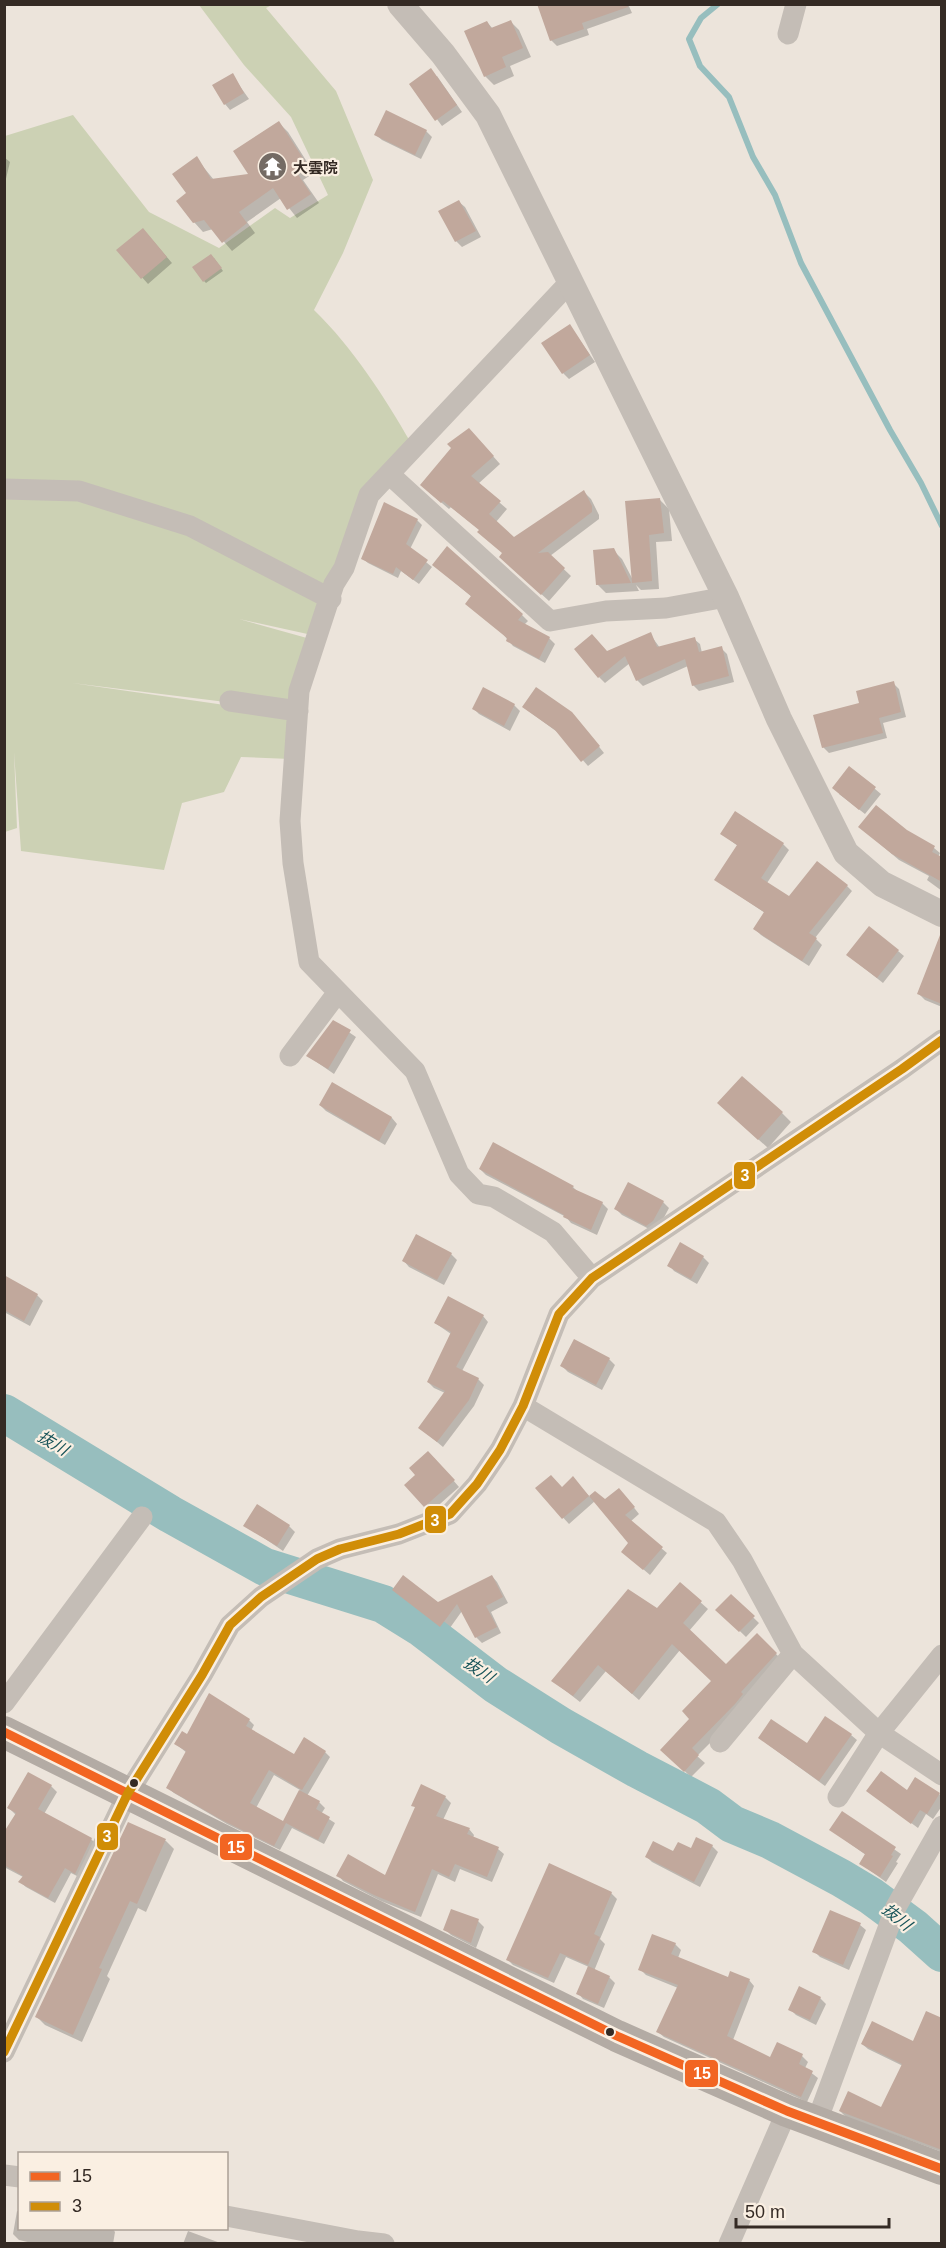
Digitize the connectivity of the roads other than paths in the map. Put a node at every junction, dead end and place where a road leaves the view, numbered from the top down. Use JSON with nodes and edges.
{"nodes":[{"id":1,"x":400,"y":4,"type":"edge"},
{"id":2,"x":796,"y":4,"type":"edge"},
{"id":3,"x":788,"y":34,"type":"dead end"},
{"id":4,"x":570,"y":282,"type":"junction"},
{"id":5,"x":389,"y":474,"type":"junction"},
{"id":6,"x":4,"y":489,"type":"edge"},
{"id":7,"x":726,"y":597,"type":"junction"},
{"id":8,"x":330,"y":599,"type":"junction"},
{"id":9,"x":230,"y":701,"type":"dead end"},
{"id":10,"x":298,"y":711,"type":"junction"},
{"id":11,"x":942,"y":914,"type":"edge"},
{"id":12,"x":338,"y":992,"type":"junction"},
{"id":13,"x":942,"y":1040,"type":"edge"},
{"id":14,"x":290,"y":1056,"type":"dead end"},
{"id":15,"x":592,"y":1278,"type":"junction"},
{"id":16,"x":523,"y":1406,"type":"junction"},
{"id":17,"x":142,"y":1517,"type":"dead end"},
{"id":18,"x":794,"y":1654,"type":"junction"},
{"id":19,"x":942,"y":1655,"type":"edge"},
{"id":20,"x":4,"y":1703,"type":"edge"},
{"id":21,"x":4,"y":1732,"type":"edge"},
{"id":22,"x":879,"y":1733,"type":"junction"},
{"id":23,"x":720,"y":1742,"type":"dead end"},
{"id":24,"x":942,"y":1775,"type":"edge"},
{"id":25,"x":128,"y":1793,"type":"junction"},
{"id":26,"x":838,"y":1797,"type":"dead end"},
{"id":27,"x":942,"y":1826,"type":"edge"},
{"id":28,"x":4,"y":2052,"type":"edge"},
{"id":29,"x":787,"y":2111,"type":"junction"},
{"id":30,"x":817,"y":2121,"type":"junction"},
{"id":31,"x":942,"y":2169,"type":"edge"},
{"id":32,"x":228,"y":2216,"type":"edge"},
{"id":33,"x":384,"y":2244,"type":"edge"},
{"id":34,"x":729,"y":2244,"type":"edge"}],
"edges":[{"from":1,"to":4,"type":"street"},
{"from":2,"to":3,"type":"street"},
{"from":4,"to":5,"type":"street"},
{"from":4,"to":7,"type":"street"},
{"from":5,"to":7,"type":"street"},
{"from":5,"to":8,"type":"street"},
{"from":6,"to":8,"type":"street"},
{"from":7,"to":11,"type":"street"},
{"from":8,"to":10,"type":"street"},
{"from":9,"to":10,"type":"street"},
{"from":10,"to":12,"type":"street"},
{"from":12,"to":14,"type":"street"},
{"from":12,"to":15,"type":"street"},
{"from":13,"to":15,"type":"street"},
{"from":15,"to":16,"type":"street"},
{"from":16,"to":18,"type":"street"},
{"from":16,"to":25,"type":"street"},
{"from":17,"to":20,"type":"street"},
{"from":18,"to":22,"type":"street"},
{"from":18,"to":23,"type":"street"},
{"from":19,"to":22,"type":"street"},
{"from":21,"to":25,"type":"main road"},
{"from":22,"to":24,"type":"street"},
{"from":22,"to":26,"type":"street"},
{"from":25,"to":28,"type":"street"},
{"from":25,"to":29,"type":"main road"},
{"from":27,"to":30,"type":"street"},
{"from":29,"to":30,"type":"main road"},
{"from":29,"to":34,"type":"street"},
{"from":30,"to":31,"type":"main road"},
{"from":32,"to":33,"type":"street"}]}
